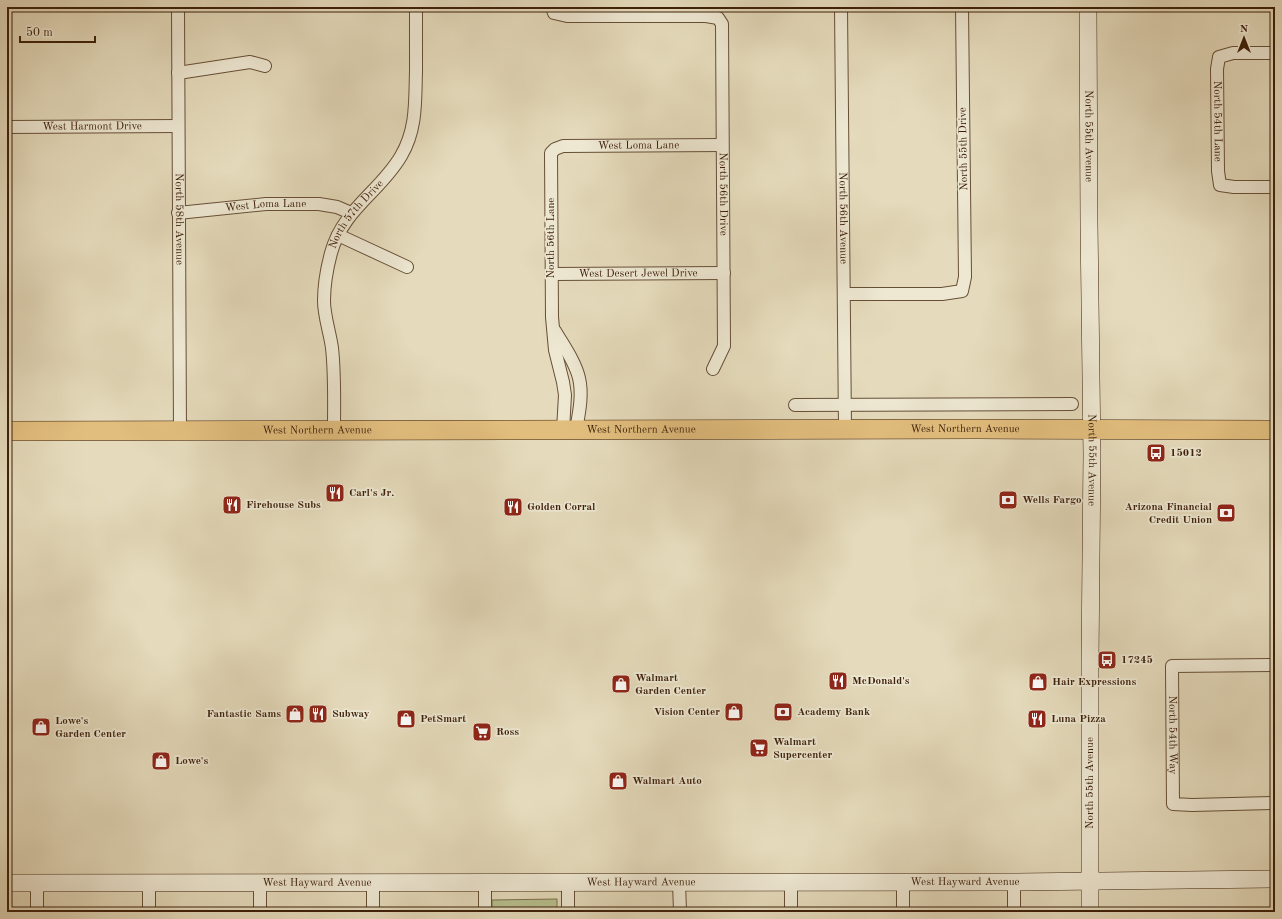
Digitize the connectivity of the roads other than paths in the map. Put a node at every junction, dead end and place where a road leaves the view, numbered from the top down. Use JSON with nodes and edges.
{"nodes":[{"id":1,"x":178,"y":7,"type":"edge"},
{"id":2,"x":416,"y":7,"type":"edge"},
{"id":3,"x":841,"y":7,"type":"edge"},
{"id":4,"x":962,"y":7,"type":"edge"},
{"id":5,"x":1088,"y":7,"type":"edge"},
{"id":6,"x":553,"y":10,"type":"edge"},
{"id":7,"x":1275,"y":53,"type":"edge"},
{"id":8,"x":265,"y":66,"type":"dead end"},
{"id":9,"x":178,"y":73,"type":"junction"},
{"id":10,"x":7,"y":126,"type":"edge"},
{"id":11,"x":178,"y":126,"type":"junction"},
{"id":12,"x":722,"y":145,"type":"junction"},
{"id":13,"x":555,"y":148,"type":"joint"},
{"id":14,"x":1275,"y":187,"type":"edge"},
{"id":15,"x":178,"y":213,"type":"junction"},
{"id":16,"x":351,"y":213,"type":"junction"},
{"id":17,"x":338,"y":235,"type":"junction"},
{"id":18,"x":407,"y":267,"type":"dead end"},
{"id":19,"x":724,"y":273,"type":"junction"},
{"id":20,"x":552,"y":274,"type":"junction"},
{"id":21,"x":844,"y":294,"type":"junction"},
{"id":22,"x":713,"y":369,"type":"dead end"},
{"id":23,"x":1072,"y":404,"type":"dead end"},
{"id":24,"x":794,"y":405,"type":"dead end"},
{"id":25,"x":844,"y":405,"type":"junction"},
{"id":26,"x":845,"y":429,"type":"junction"},
{"id":27,"x":334,"y":430,"type":"junction"},
{"id":28,"x":570,"y":430,"type":"junction"},
{"id":29,"x":1092,"y":430,"type":"junction"},
{"id":30,"x":1275,"y":430,"type":"edge"},
{"id":31,"x":7,"y":431,"type":"edge"},
{"id":32,"x":180,"y":431,"type":"junction"},
{"id":33,"x":1275,"y":665,"type":"edge"},
{"id":34,"x":1275,"y":802,"type":"edge"},
{"id":35,"x":1275,"y":879,"type":"edge"},
{"id":36,"x":791,"y":881,"type":"junction"},
{"id":37,"x":1090,"y":881,"type":"junction"},
{"id":38,"x":485,"y":882,"type":"junction"},
{"id":39,"x":568,"y":882,"type":"junction"},
{"id":40,"x":680,"y":882,"type":"junction"},
{"id":41,"x":903,"y":882,"type":"junction"},
{"id":42,"x":1014,"y":882,"type":"junction"},
{"id":43,"x":7,"y":883,"type":"edge"},
{"id":44,"x":37,"y":883,"type":"junction"},
{"id":45,"x":149,"y":883,"type":"junction"},
{"id":46,"x":260,"y":883,"type":"junction"},
{"id":47,"x":372,"y":883,"type":"junction"},
{"id":48,"x":37,"y":912,"type":"edge"},
{"id":49,"x":149,"y":912,"type":"edge"},
{"id":50,"x":260,"y":912,"type":"edge"},
{"id":51,"x":373,"y":912,"type":"edge"},
{"id":52,"x":485,"y":912,"type":"edge"},
{"id":53,"x":568,"y":912,"type":"edge"},
{"id":54,"x":680,"y":912,"type":"edge"},
{"id":55,"x":791,"y":912,"type":"edge"},
{"id":56,"x":903,"y":912,"type":"edge"},
{"id":57,"x":1014,"y":912,"type":"edge"},
{"id":58,"x":1090,"y":912,"type":"edge"}],
"edges":[{"from":1,"to":9,"type":"street","name":"North 58th Avenue"},
{"from":2,"to":16,"type":"street","name":"North 57th Drive"},
{"from":3,"to":21,"type":"street","name":"North 56th Avenue"},
{"from":4,"to":21,"type":"street","name":"North 55th Drive"},
{"from":5,"to":29,"type":"street","name":"North 55th Avenue"},
{"from":6,"to":12,"type":"street","name":"North 56th Drive"},
{"from":7,"to":14,"type":"street","name":"North 54th Lane"},
{"from":8,"to":9,"type":"street"},
{"from":9,"to":11,"type":"street","name":"North 58th Avenue"},
{"from":10,"to":11,"type":"street","name":"West Harmont Drive"},
{"from":11,"to":15,"type":"street","name":"North 58th Avenue"},
{"from":12,"to":13,"type":"street","name":"West Loma Lane"},
{"from":12,"to":19,"type":"street","name":"North 56th Drive"},
{"from":13,"to":20,"type":"street","name":"North 56th Lane"},
{"from":15,"to":16,"type":"street","name":"West Loma Lane"},
{"from":15,"to":32,"type":"street","name":"North 58th Avenue"},
{"from":16,"to":17,"type":"street","name":"North 57th Drive"},
{"from":17,"to":18,"type":"street"},
{"from":17,"to":27,"type":"street","name":"North 57th Drive"},
{"from":19,"to":20,"type":"street","name":"West Desert Jewel Drive"},
{"from":19,"to":22,"type":"street","name":"North 56th Drive"},
{"from":20,"to":28,"type":"street","name":"North 56th Lane"},
{"from":21,"to":25,"type":"street","name":"North 56th Avenue"},
{"from":23,"to":25,"type":"street"},
{"from":24,"to":25,"type":"street"},
{"from":25,"to":26,"type":"street","name":"North 56th Avenue"},
{"from":26,"to":28,"type":"main road","name":"West Northern Avenue"},
{"from":26,"to":29,"type":"main road","name":"West Northern Avenue"},
{"from":27,"to":28,"type":"main road","name":"West Northern Avenue"},
{"from":27,"to":32,"type":"main road","name":"West Northern Avenue"},
{"from":29,"to":30,"type":"main road","name":"West Northern Avenue"},
{"from":29,"to":37,"type":"street","name":"North 55th Avenue"},
{"from":31,"to":32,"type":"main road","name":"West Northern Avenue"},
{"from":33,"to":34,"type":"street","name":"North 54th Way"},
{"from":35,"to":37,"type":"street","name":"West Hayward Avenue"},
{"from":36,"to":40,"type":"street","name":"West Hayward Avenue"},
{"from":36,"to":41,"type":"street","name":"West Hayward Avenue"},
{"from":36,"to":55,"type":"street"},
{"from":37,"to":42,"type":"street","name":"West Hayward Avenue"},
{"from":37,"to":58,"type":"street","name":"North 55th Avenue"},
{"from":38,"to":39,"type":"street","name":"West Hayward Avenue"},
{"from":38,"to":47,"type":"street","name":"West Hayward Avenue"},
{"from":38,"to":52,"type":"street"},
{"from":39,"to":40,"type":"street","name":"West Hayward Avenue"},
{"from":39,"to":53,"type":"street"},
{"from":40,"to":54,"type":"street"},
{"from":41,"to":42,"type":"street","name":"West Hayward Avenue"},
{"from":41,"to":56,"type":"street"},
{"from":42,"to":57,"type":"street"},
{"from":43,"to":44,"type":"street","name":"West Hayward Avenue"},
{"from":44,"to":45,"type":"street","name":"West Hayward Avenue"},
{"from":44,"to":48,"type":"street"},
{"from":45,"to":46,"type":"street","name":"West Hayward Avenue"},
{"from":45,"to":49,"type":"street"},
{"from":46,"to":47,"type":"street","name":"West Hayward Avenue"},
{"from":46,"to":50,"type":"street"},
{"from":47,"to":51,"type":"street"}]}
